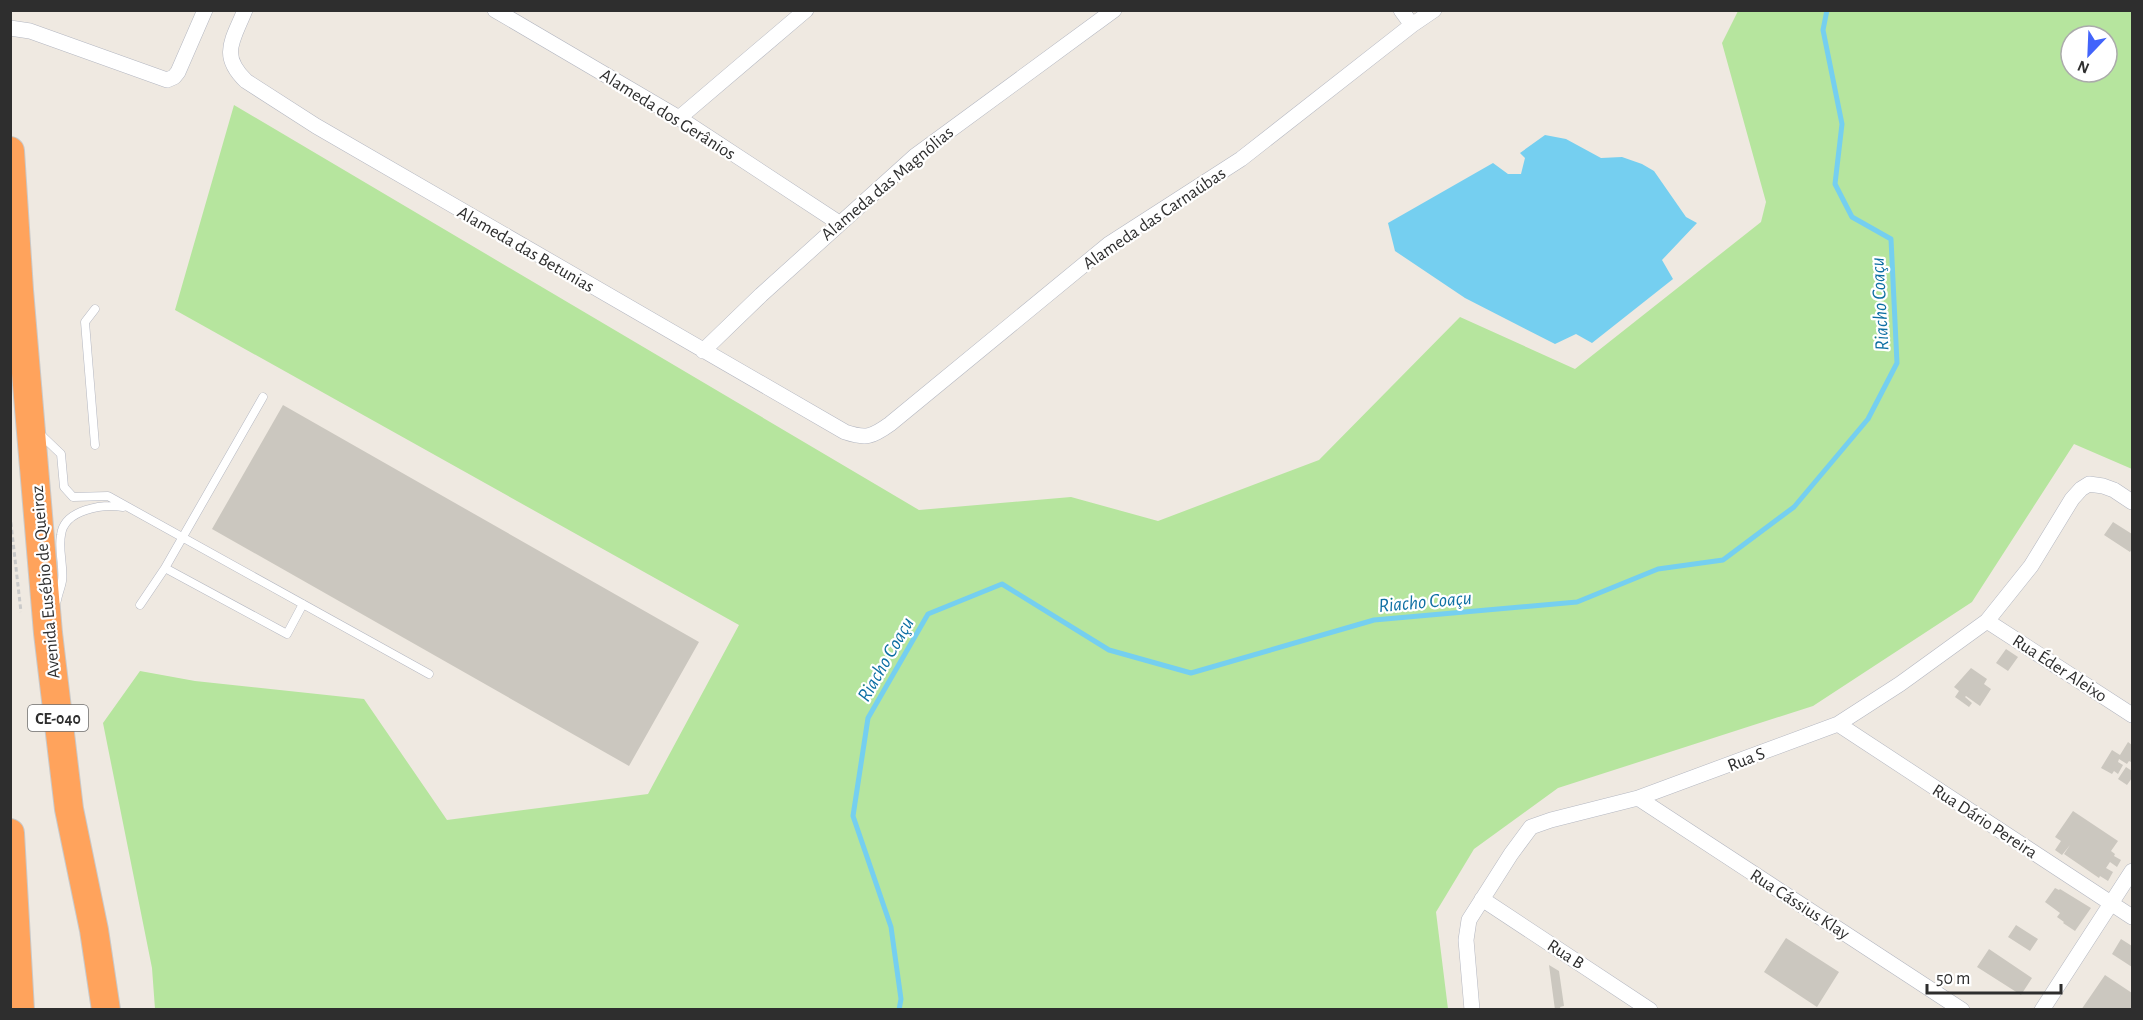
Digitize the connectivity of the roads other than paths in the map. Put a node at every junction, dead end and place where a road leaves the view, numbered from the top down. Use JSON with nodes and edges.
{"nodes":[{"id":1,"x":205,"y":10,"type":"edge"},
{"id":2,"x":244,"y":10,"type":"edge"},
{"id":3,"x":495,"y":10,"type":"edge"},
{"id":4,"x":806,"y":10,"type":"edge"},
{"id":5,"x":1114,"y":10,"type":"edge"},
{"id":6,"x":1401,"y":10,"type":"edge"},
{"id":7,"x":1434,"y":10,"type":"edge"},
{"id":8,"x":516,"y":15,"type":"edge"},
{"id":9,"x":1412,"y":25,"type":"junction"},
{"id":10,"x":10,"y":28,"type":"edge"},
{"id":11,"x":679,"y":118,"type":"junction"},
{"id":12,"x":10,"y":151,"type":"edge"},
{"id":13,"x":839,"y":223,"type":"junction"},
{"id":14,"x":95,"y":309,"type":"dead end"},
{"id":15,"x":703,"y":351,"type":"junction"},
{"id":16,"x":263,"y":397,"type":"dead end"},
{"id":17,"x":30,"y":425,"type":"junction"},
{"id":18,"x":845,"y":432,"type":"joint"},
{"id":19,"x":95,"y":445,"type":"dead end"},
{"id":20,"x":2133,"y":502,"type":"edge"},
{"id":21,"x":130,"y":508,"type":"junction"},
{"id":22,"x":182,"y":537,"type":"junction"},
{"id":23,"x":165,"y":568,"type":"junction"},
{"id":24,"x":303,"y":604,"type":"junction"},
{"id":25,"x":140,"y":605,"type":"dead end"},
{"id":26,"x":1987,"y":621,"type":"junction"},
{"id":27,"x":48,"y":633,"type":"junction"},
{"id":28,"x":429,"y":674,"type":"dead end"},
{"id":29,"x":2133,"y":715,"type":"edge"},
{"id":30,"x":1838,"y":724,"type":"junction"},
{"id":31,"x":1638,"y":798,"type":"junction"},
{"id":32,"x":10,"y":833,"type":"edge"},
{"id":33,"x":2133,"y":871,"type":"edge"},
{"id":34,"x":12,"y":872,"type":"edge"},
{"id":35,"x":1482,"y":899,"type":"junction"},
{"id":36,"x":2112,"y":904,"type":"junction"},
{"id":37,"x":13,"y":913,"type":"edge"},
{"id":38,"x":2133,"y":917,"type":"edge"},
{"id":39,"x":15,"y":974,"type":"edge"},
{"id":40,"x":20,"y":1010,"type":"edge"},
{"id":41,"x":106,"y":1010,"type":"edge"},
{"id":42,"x":1472,"y":1010,"type":"edge"},
{"id":43,"x":1650,"y":1010,"type":"edge"},
{"id":44,"x":1962,"y":1010,"type":"edge"},
{"id":45,"x":2042,"y":1010,"type":"edge"}],
"edges":[{"from":1,"to":10,"type":"street"},
{"from":2,"to":15,"type":"street","name":"Alameda das Betunias"},
{"from":3,"to":8,"type":"street","name":"Alameda dos Gerânios"},
{"from":4,"to":11,"type":"street"},
{"from":5,"to":13,"type":"street","name":"Alameda das Magnólias"},
{"from":6,"to":9,"type":"street"},
{"from":7,"to":9,"type":"street","name":"Alameda das Carnaúbas"},
{"from":8,"to":11,"type":"street","name":"Alameda dos Gerânios"},
{"from":9,"to":18,"type":"street","name":"Alameda das Carnaúbas"},
{"from":11,"to":13,"type":"street","name":"Alameda dos Gerânios"},
{"from":12,"to":17,"type":"highway","name":"Avenida Eusébio de Queiroz","number":"CE-040"},
{"from":13,"to":15,"type":"street","name":"Alameda das Magnólias"},
{"from":14,"to":19,"type":"lane"},
{"from":15,"to":18,"type":"street","name":"Alameda das Betunias"},
{"from":16,"to":22,"type":"lane"},
{"from":17,"to":21,"type":"lane"},
{"from":17,"to":27,"type":"highway","name":"Avenida Eusébio de Queiroz","number":"CE-040"},
{"from":20,"to":26,"type":"street","name":"Rua S"},
{"from":21,"to":22,"type":"lane"},
{"from":21,"to":27,"type":"lane"},
{"from":22,"to":23,"type":"lane"},
{"from":22,"to":24,"type":"lane"},
{"from":23,"to":24,"type":"lane"},
{"from":23,"to":25,"type":"lane"},
{"from":24,"to":28,"type":"lane"},
{"from":26,"to":29,"type":"street","name":"Rua Éder Aleixo"},
{"from":26,"to":30,"type":"street","name":"Rua S"},
{"from":27,"to":41,"type":"highway","name":"Avenida Eusébio de Queiroz","number":"CE-040"},
{"from":30,"to":31,"type":"street","name":"Rua S"},
{"from":30,"to":36,"type":"street","name":"Rua Dário Pereira"},
{"from":31,"to":35,"type":"street","name":"Rua S"},
{"from":31,"to":44,"type":"street","name":"Rua Cássius Klay"},
{"from":32,"to":34,"type":"highway"},
{"from":33,"to":36,"type":"street"},
{"from":34,"to":37,"type":"highway"},
{"from":35,"to":42,"type":"street","name":"Rua S"},
{"from":35,"to":43,"type":"street","name":"Rua B"},
{"from":36,"to":38,"type":"street","name":"Rua Dário Pereira"},
{"from":36,"to":45,"type":"street"},
{"from":37,"to":39,"type":"highway"},
{"from":39,"to":40,"type":"highway"}]}
